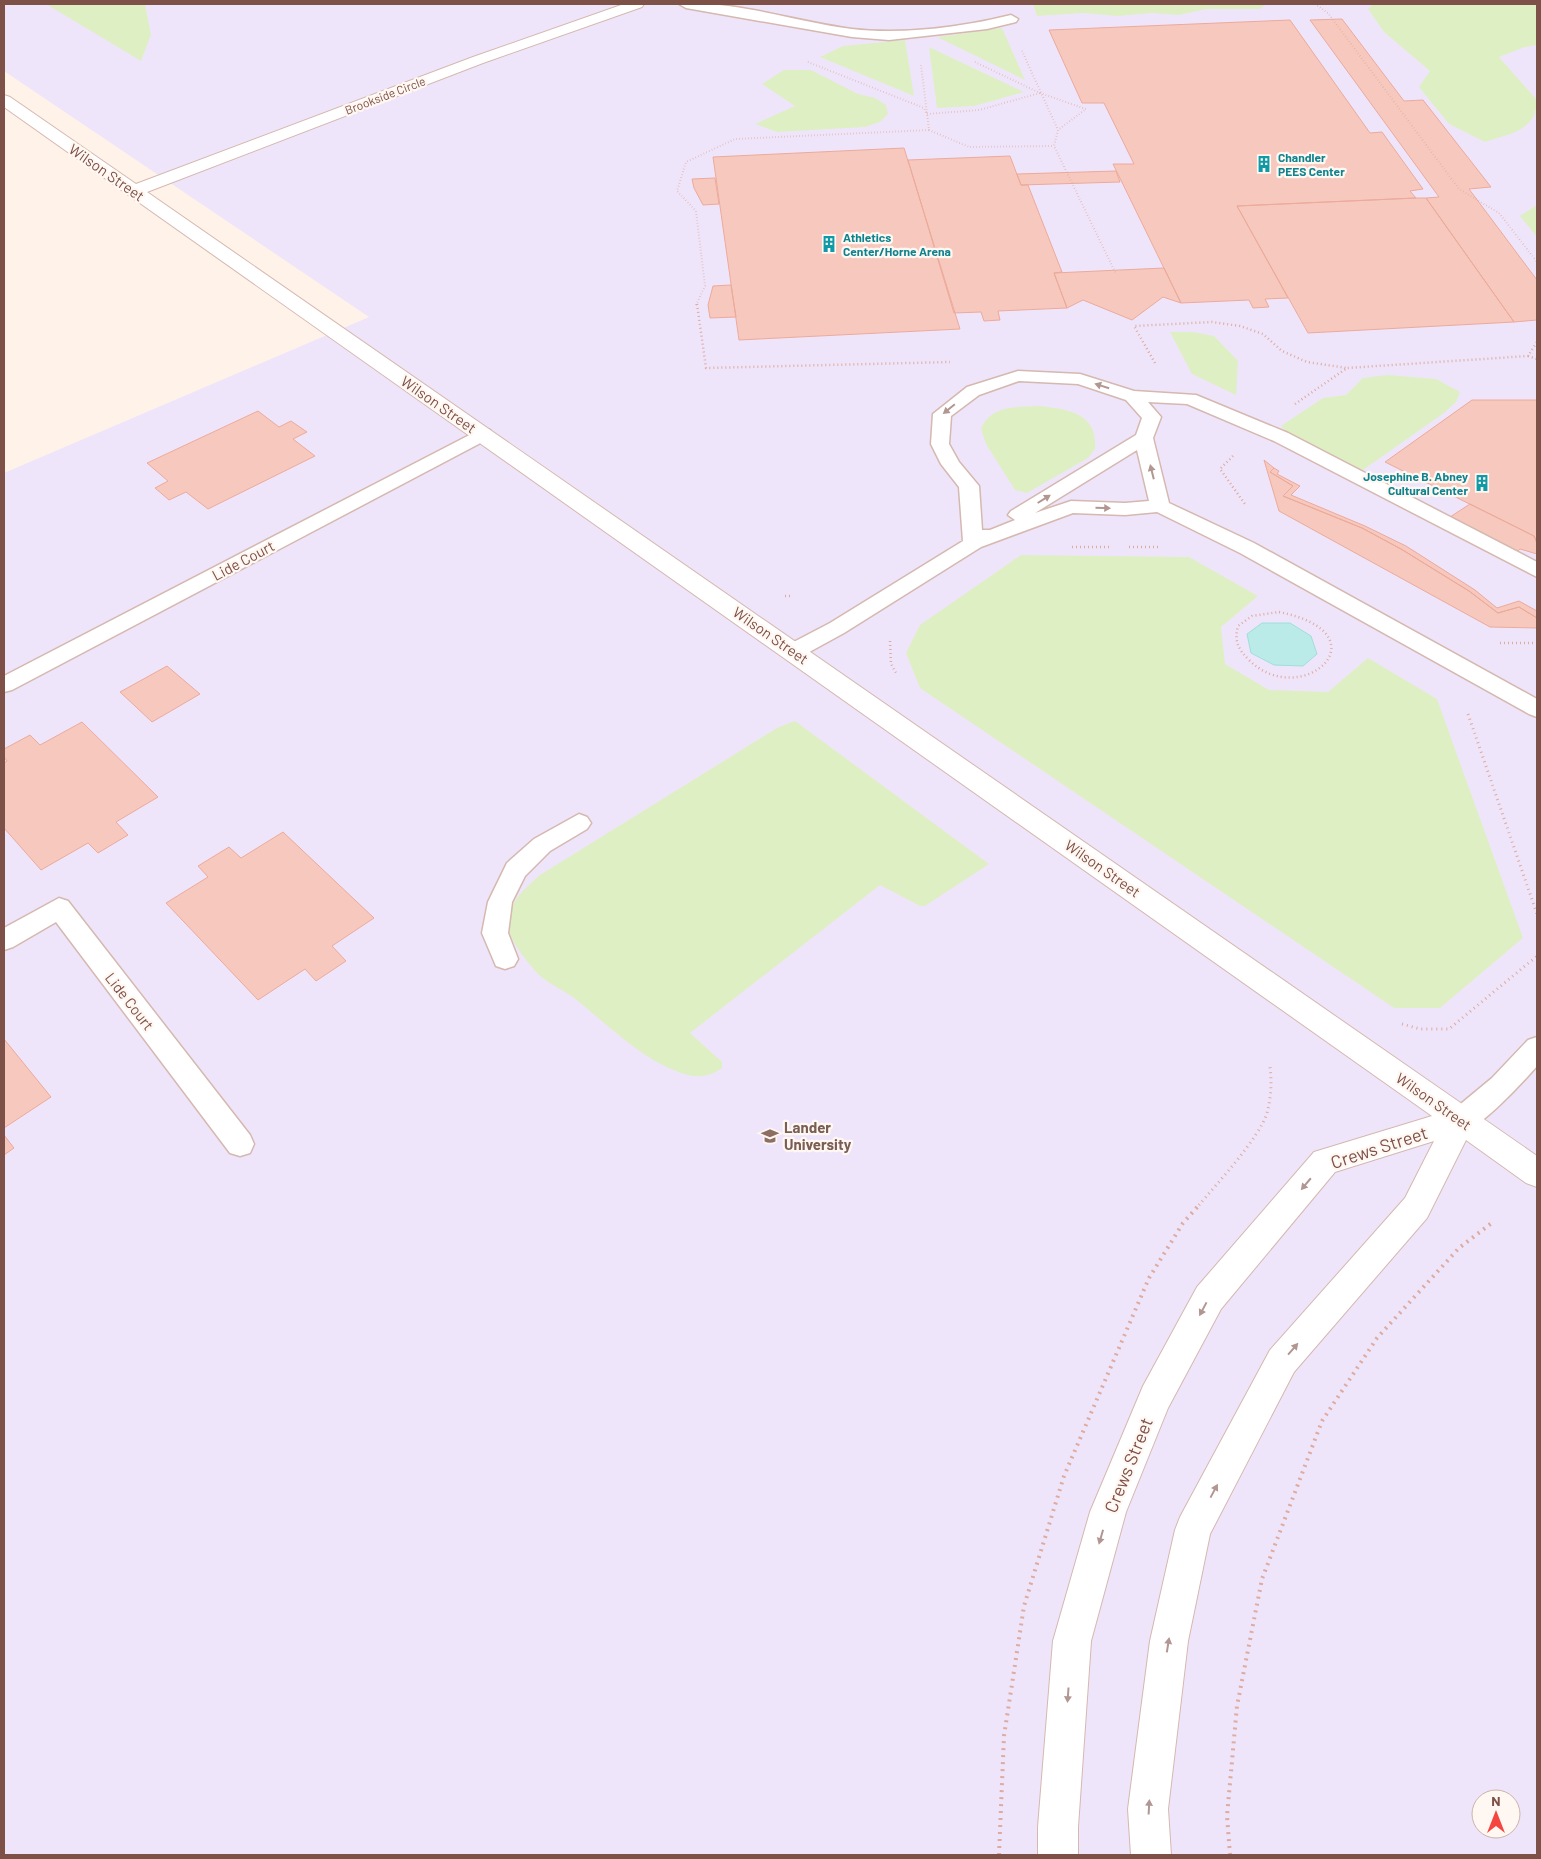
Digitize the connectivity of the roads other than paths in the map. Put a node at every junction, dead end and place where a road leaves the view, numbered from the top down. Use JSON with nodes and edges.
{"nodes":[{"id":1,"x":637,"y":4,"type":"edge"},
{"id":2,"x":686,"y":4,"type":"edge"},
{"id":3,"x":1012,"y":19,"type":"road end"},
{"id":4,"x":6,"y":104,"type":"edge"},
{"id":5,"x":134,"y":190,"type":"junction"},
{"id":6,"x":1132,"y":396,"type":"junction"},
{"id":7,"x":483,"y":434,"type":"junction"},
{"id":8,"x":1144,"y":438,"type":"junction"},
{"id":9,"x":1160,"y":506,"type":"junction"},
{"id":10,"x":973,"y":543,"type":"junction"},
{"id":11,"x":1537,"y":570,"type":"edge"},
{"id":12,"x":794,"y":651,"type":"junction"},
{"id":13,"x":4,"y":686,"type":"edge"},
{"id":14,"x":1537,"y":709,"type":"edge"},
{"id":15,"x":579,"y":823,"type":"dead end"},
{"id":16,"x":4,"y":940,"type":"edge"},
{"id":17,"x":505,"y":959,"type":"dead end"},
{"id":18,"x":1537,"y":1048,"type":"edge"},
{"id":19,"x":1462,"y":1120,"type":"junction"},
{"id":20,"x":240,"y":1144,"type":"dead end"},
{"id":21,"x":1537,"y":1173,"type":"edge"},
{"id":22,"x":1058,"y":1855,"type":"edge"},
{"id":23,"x":1150,"y":1855,"type":"edge"}],
"edges":[{"from":1,"to":5,"type":"street","name":"Brookside Circle"},
{"from":2,"to":3,"type":"lane"},
{"from":4,"to":5,"type":"street","name":"Wilson Street"},
{"from":5,"to":7,"type":"street","name":"Wilson Street"},
{"from":6,"to":8,"type":"lane"},
{"from":6,"to":10,"type":"lane","one_way":true},
{"from":6,"to":11,"type":"lane"},
{"from":7,"to":12,"type":"street","name":"Wilson Street"},
{"from":7,"to":13,"type":"lane","name":"Lide Court"},
{"from":9,"to":8,"type":"lane","one_way":true},
{"from":10,"to":8,"type":"lane","one_way":true},
{"from":10,"to":9,"type":"lane","one_way":true},
{"from":9,"to":14,"type":"lane"},
{"from":10,"to":12,"type":"lane"},
{"from":12,"to":19,"type":"street","name":"Wilson Street"},
{"from":15,"to":17,"type":"lane"},
{"from":16,"to":20,"type":"lane","name":"Lide Court"},
{"from":18,"to":19,"type":"lane"},
{"from":19,"to":21,"type":"street","name":"Wilson Street"},
{"from":19,"to":22,"type":"street","name":"Crews Street","one_way":true},
{"from":23,"to":19,"type":"street","name":"Crews Street","one_way":true}]}
